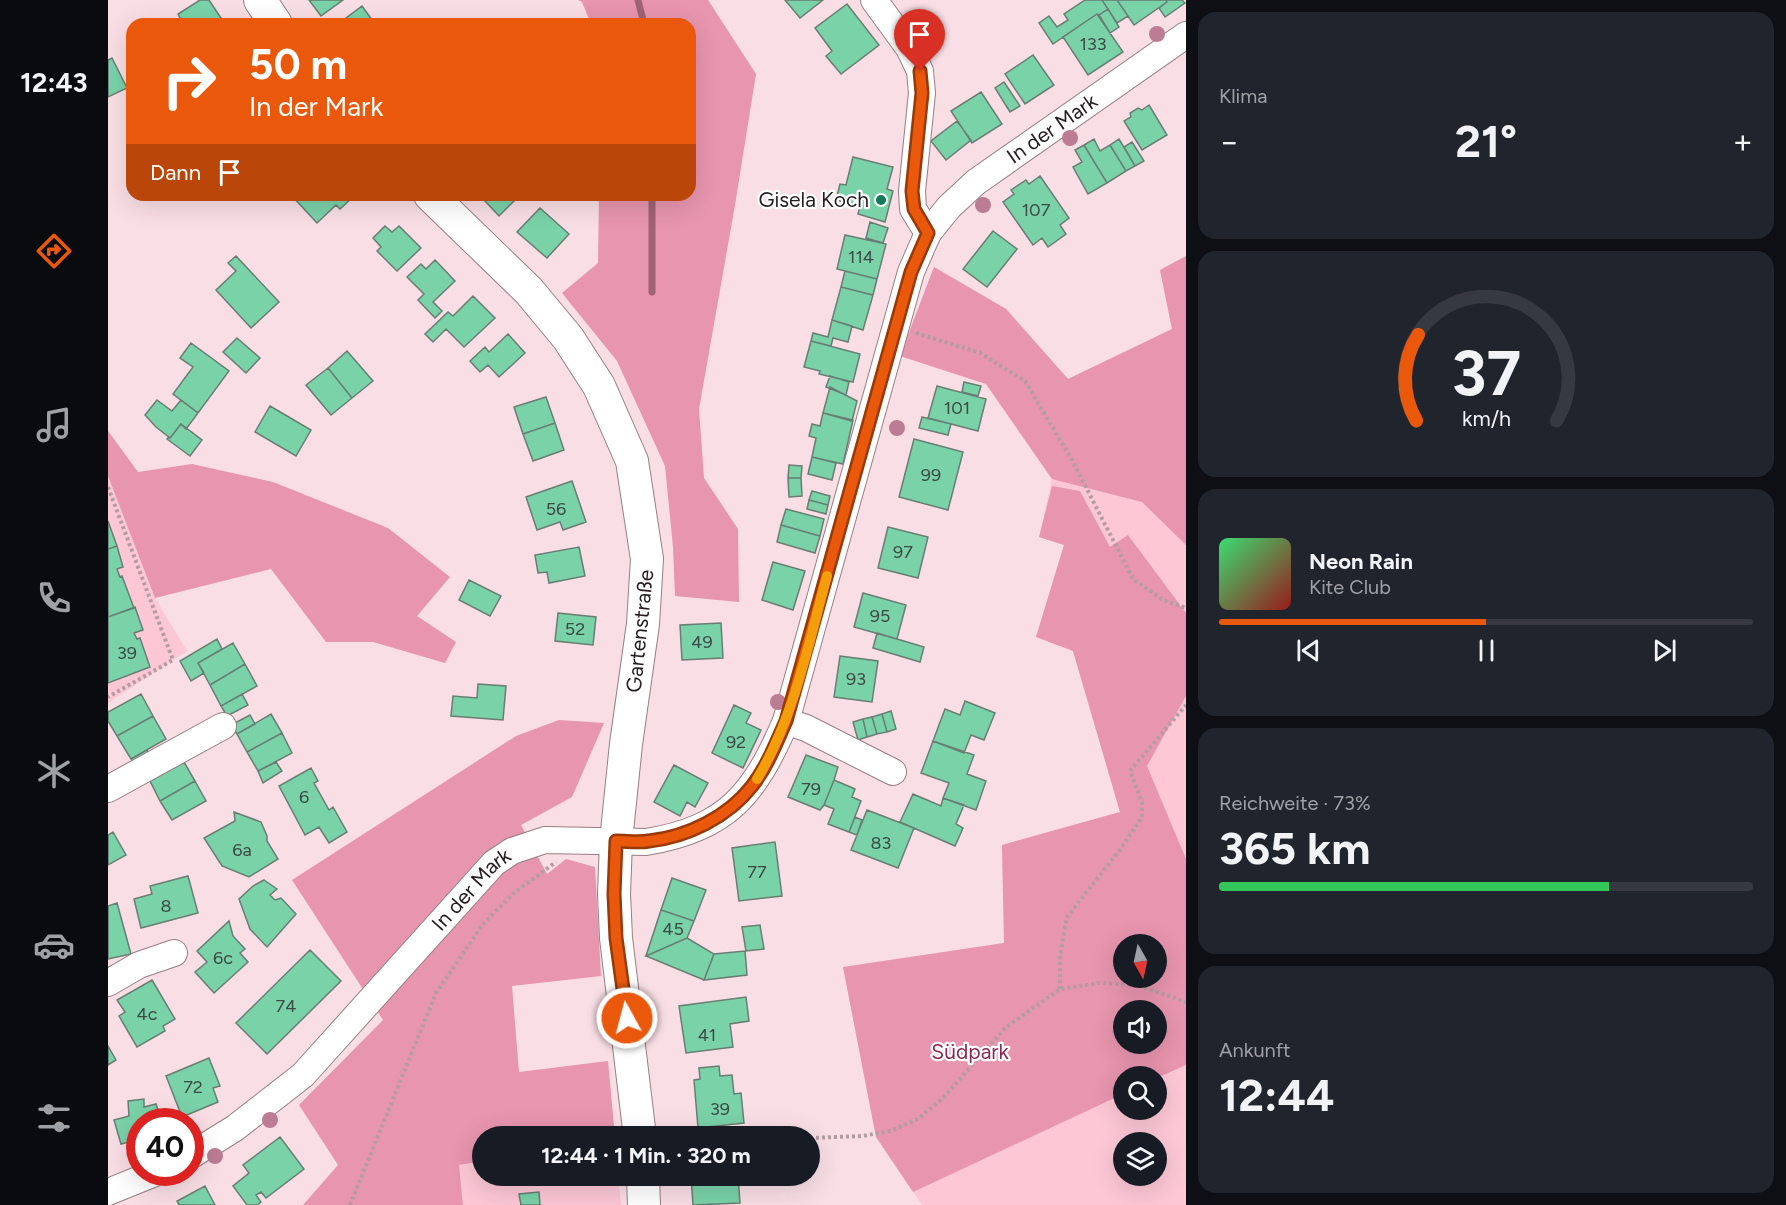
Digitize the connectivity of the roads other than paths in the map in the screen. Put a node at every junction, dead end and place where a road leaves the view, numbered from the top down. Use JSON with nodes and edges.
{"nodes":[{"id":1,"x":260,"y":0,"type":"edge"},
{"id":2,"x":874,"y":0,"type":"edge"},
{"id":3,"x":272,"y":18,"type":"edge"},
{"id":4,"x":1186,"y":35,"type":"edge"},
{"id":5,"x":436,"y":201,"type":"edge"},
{"id":6,"x":928,"y":233,"type":"junction"},
{"id":7,"x":786,"y":721,"type":"junction"},
{"id":8,"x":223,"y":726,"type":"dead end"},
{"id":9,"x":892,"y":772,"type":"dead end"},
{"id":10,"x":108,"y":789,"type":"edge"},
{"id":11,"x":616,"y":841,"type":"junction"},
{"id":12,"x":174,"y":953,"type":"dead end"},
{"id":13,"x":108,"y":983,"type":"edge"},
{"id":14,"x":639,"y":1126,"type":"edge"},
{"id":15,"x":204,"y":1147,"type":"edge"},
{"id":16,"x":126,"y":1185,"type":"edge"},
{"id":17,"x":643,"y":1186,"type":"edge"},
{"id":18,"x":108,"y":1192,"type":"edge"},
{"id":19,"x":644,"y":1205,"type":"edge"}],
"edges":[{"from":1,"to":3,"type":"street"},
{"from":2,"to":6,"type":"street"},
{"from":4,"to":6,"type":"street","name":"In der Mark"},
{"from":5,"to":11,"type":"street","name":"Gartenstraße"},
{"from":6,"to":7,"type":"street","name":"In der Mark"},
{"from":7,"to":9,"type":"street"},
{"from":7,"to":11,"type":"street","name":"In der Mark"},
{"from":8,"to":10,"type":"street"},
{"from":11,"to":14,"type":"street","name":"Gartenstraße"},
{"from":11,"to":15,"type":"street","name":"In der Mark"},
{"from":12,"to":13,"type":"street"},
{"from":16,"to":18,"type":"street"},
{"from":17,"to":19,"type":"street"}]}
